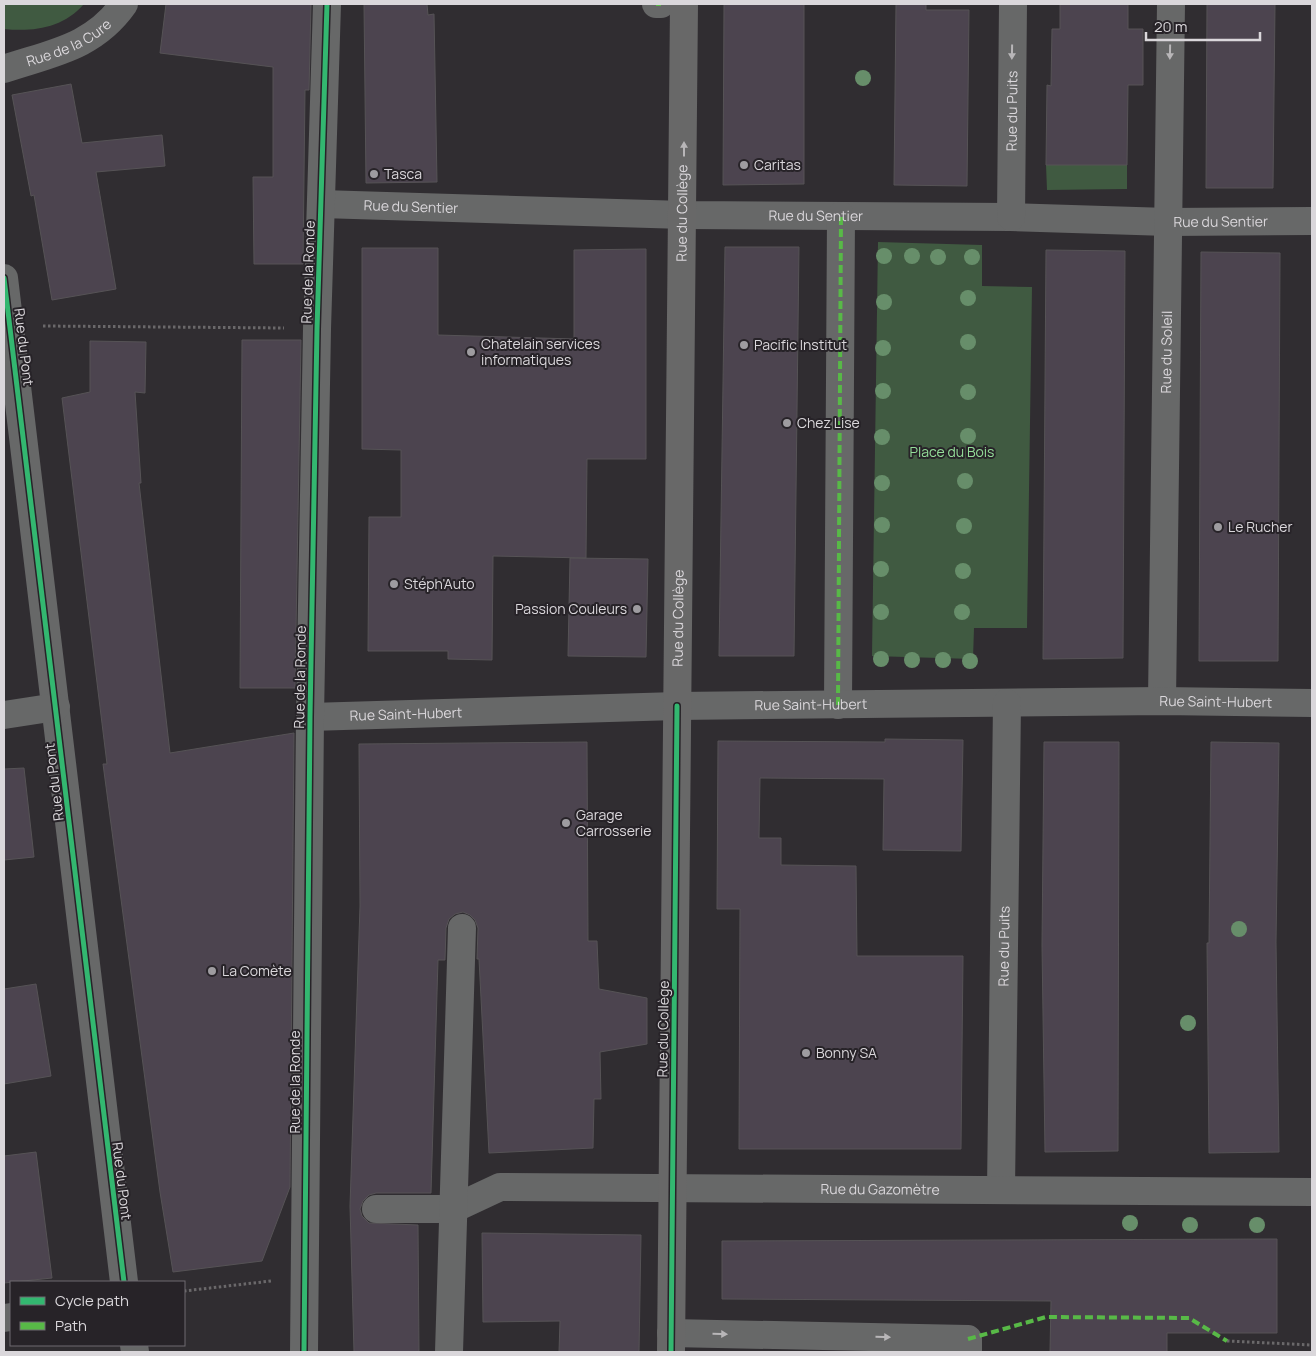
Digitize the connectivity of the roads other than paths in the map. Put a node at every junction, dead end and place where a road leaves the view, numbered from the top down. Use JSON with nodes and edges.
{"nodes":[{"id":1,"x":124,"y":4,"type":"edge"},
{"id":2,"x":327,"y":4,"type":"edge"},
{"id":3,"x":656,"y":4,"type":"edge"},
{"id":4,"x":661,"y":4,"type":"edge"},
{"id":5,"x":684,"y":4,"type":"edge"},
{"id":6,"x":1013,"y":4,"type":"edge"},
{"id":7,"x":1171,"y":4,"type":"edge"},
{"id":8,"x":4,"y":69,"type":"edge"},
{"id":9,"x":321,"y":204,"type":"junction"},
{"id":10,"x":684,"y":215,"type":"junction"},
{"id":11,"x":841,"y":216,"type":"junction"},
{"id":12,"x":1011,"y":217,"type":"junction"},
{"id":13,"x":1312,"y":221,"type":"edge"},
{"id":14,"x":1168,"y":222,"type":"junction"},
{"id":15,"x":4,"y":278,"type":"edge"},
{"id":16,"x":1162,"y":701,"type":"junction"},
{"id":17,"x":1007,"y":703,"type":"junction"},
{"id":18,"x":1312,"y":703,"type":"edge"},
{"id":19,"x":838,"y":705,"type":"junction"},
{"id":20,"x":677,"y":706,"type":"junction"},
{"id":21,"x":56,"y":708,"type":"junction"},
{"id":22,"x":4,"y":715,"type":"edge"},
{"id":23,"x":310,"y":716,"type":"junction"},
{"id":24,"x":462,"y":928,"type":"dead end"},
{"id":25,"x":673,"y":1189,"type":"junction"},
{"id":26,"x":1001,"y":1190,"type":"junction"},
{"id":27,"x":1312,"y":1192,"type":"edge"},
{"id":28,"x":376,"y":1209,"type":"dead end"},
{"id":29,"x":453,"y":1209,"type":"junction"},
{"id":30,"x":124,"y":1281,"type":"edge"},
{"id":31,"x":671,"y":1343,"type":"edge"},
{"id":32,"x":305,"y":1352,"type":"edge"},
{"id":33,"x":449,"y":1352,"type":"edge"},
{"id":34,"x":968,"y":1352,"type":"edge"}],
"edges":[{"from":1,"to":8,"type":"street","name":"Rue de la Cure"},
{"from":2,"to":9,"type":"street","name":"Rue de la Ronde"},
{"from":3,"to":4,"type":"street"},
{"from":10,"to":5,"type":"main road","name":"Rue du Collège","one_way":true},
{"from":6,"to":12,"type":"street","name":"Rue du Puits","one_way":true},
{"from":7,"to":14,"type":"street","name":"Rue du Soleil","one_way":true},
{"from":9,"to":10,"type":"street","name":"Rue du Sentier"},
{"from":9,"to":23,"type":"street","name":"Rue de la Ronde"},
{"from":10,"to":11,"type":"street","name":"Rue du Sentier"},
{"from":10,"to":20,"type":"main road","name":"Rue du Collège"},
{"from":11,"to":12,"type":"street","name":"Rue du Sentier"},
{"from":11,"to":19,"type":"street"},
{"from":12,"to":14,"type":"street","name":"Rue du Sentier"},
{"from":13,"to":14,"type":"street","name":"Rue du Sentier"},
{"from":14,"to":16,"type":"street","name":"Rue du Soleil"},
{"from":15,"to":21,"type":"street","name":"Rue du Pont"},
{"from":16,"to":17,"type":"street","name":"Rue Saint-Hubert"},
{"from":16,"to":18,"type":"street","name":"Rue Saint-Hubert"},
{"from":17,"to":19,"type":"street","name":"Rue Saint-Hubert"},
{"from":17,"to":26,"type":"street","name":"Rue du Puits"},
{"from":19,"to":20,"type":"street","name":"Rue Saint-Hubert"},
{"from":20,"to":23,"type":"street","name":"Rue Saint-Hubert"},
{"from":20,"to":25,"type":"main road","name":"Rue du Collège"},
{"from":21,"to":22,"type":"street"},
{"from":21,"to":30,"type":"street","name":"Rue du Pont"},
{"from":23,"to":32,"type":"street","name":"Rue de la Ronde"},
{"from":24,"to":29,"type":"street"},
{"from":25,"to":26,"type":"street","name":"Rue du Gazomètre"},
{"from":25,"to":29,"type":"street","name":"Rue du Gazomètre"},
{"from":25,"to":31,"type":"main road","name":"Rue du Collège"},
{"from":26,"to":27,"type":"street","name":"Rue du Gazomètre"},
{"from":28,"to":29,"type":"street"},
{"from":29,"to":33,"type":"street"},
{"from":31,"to":34,"type":"street","one_way":true}]}
